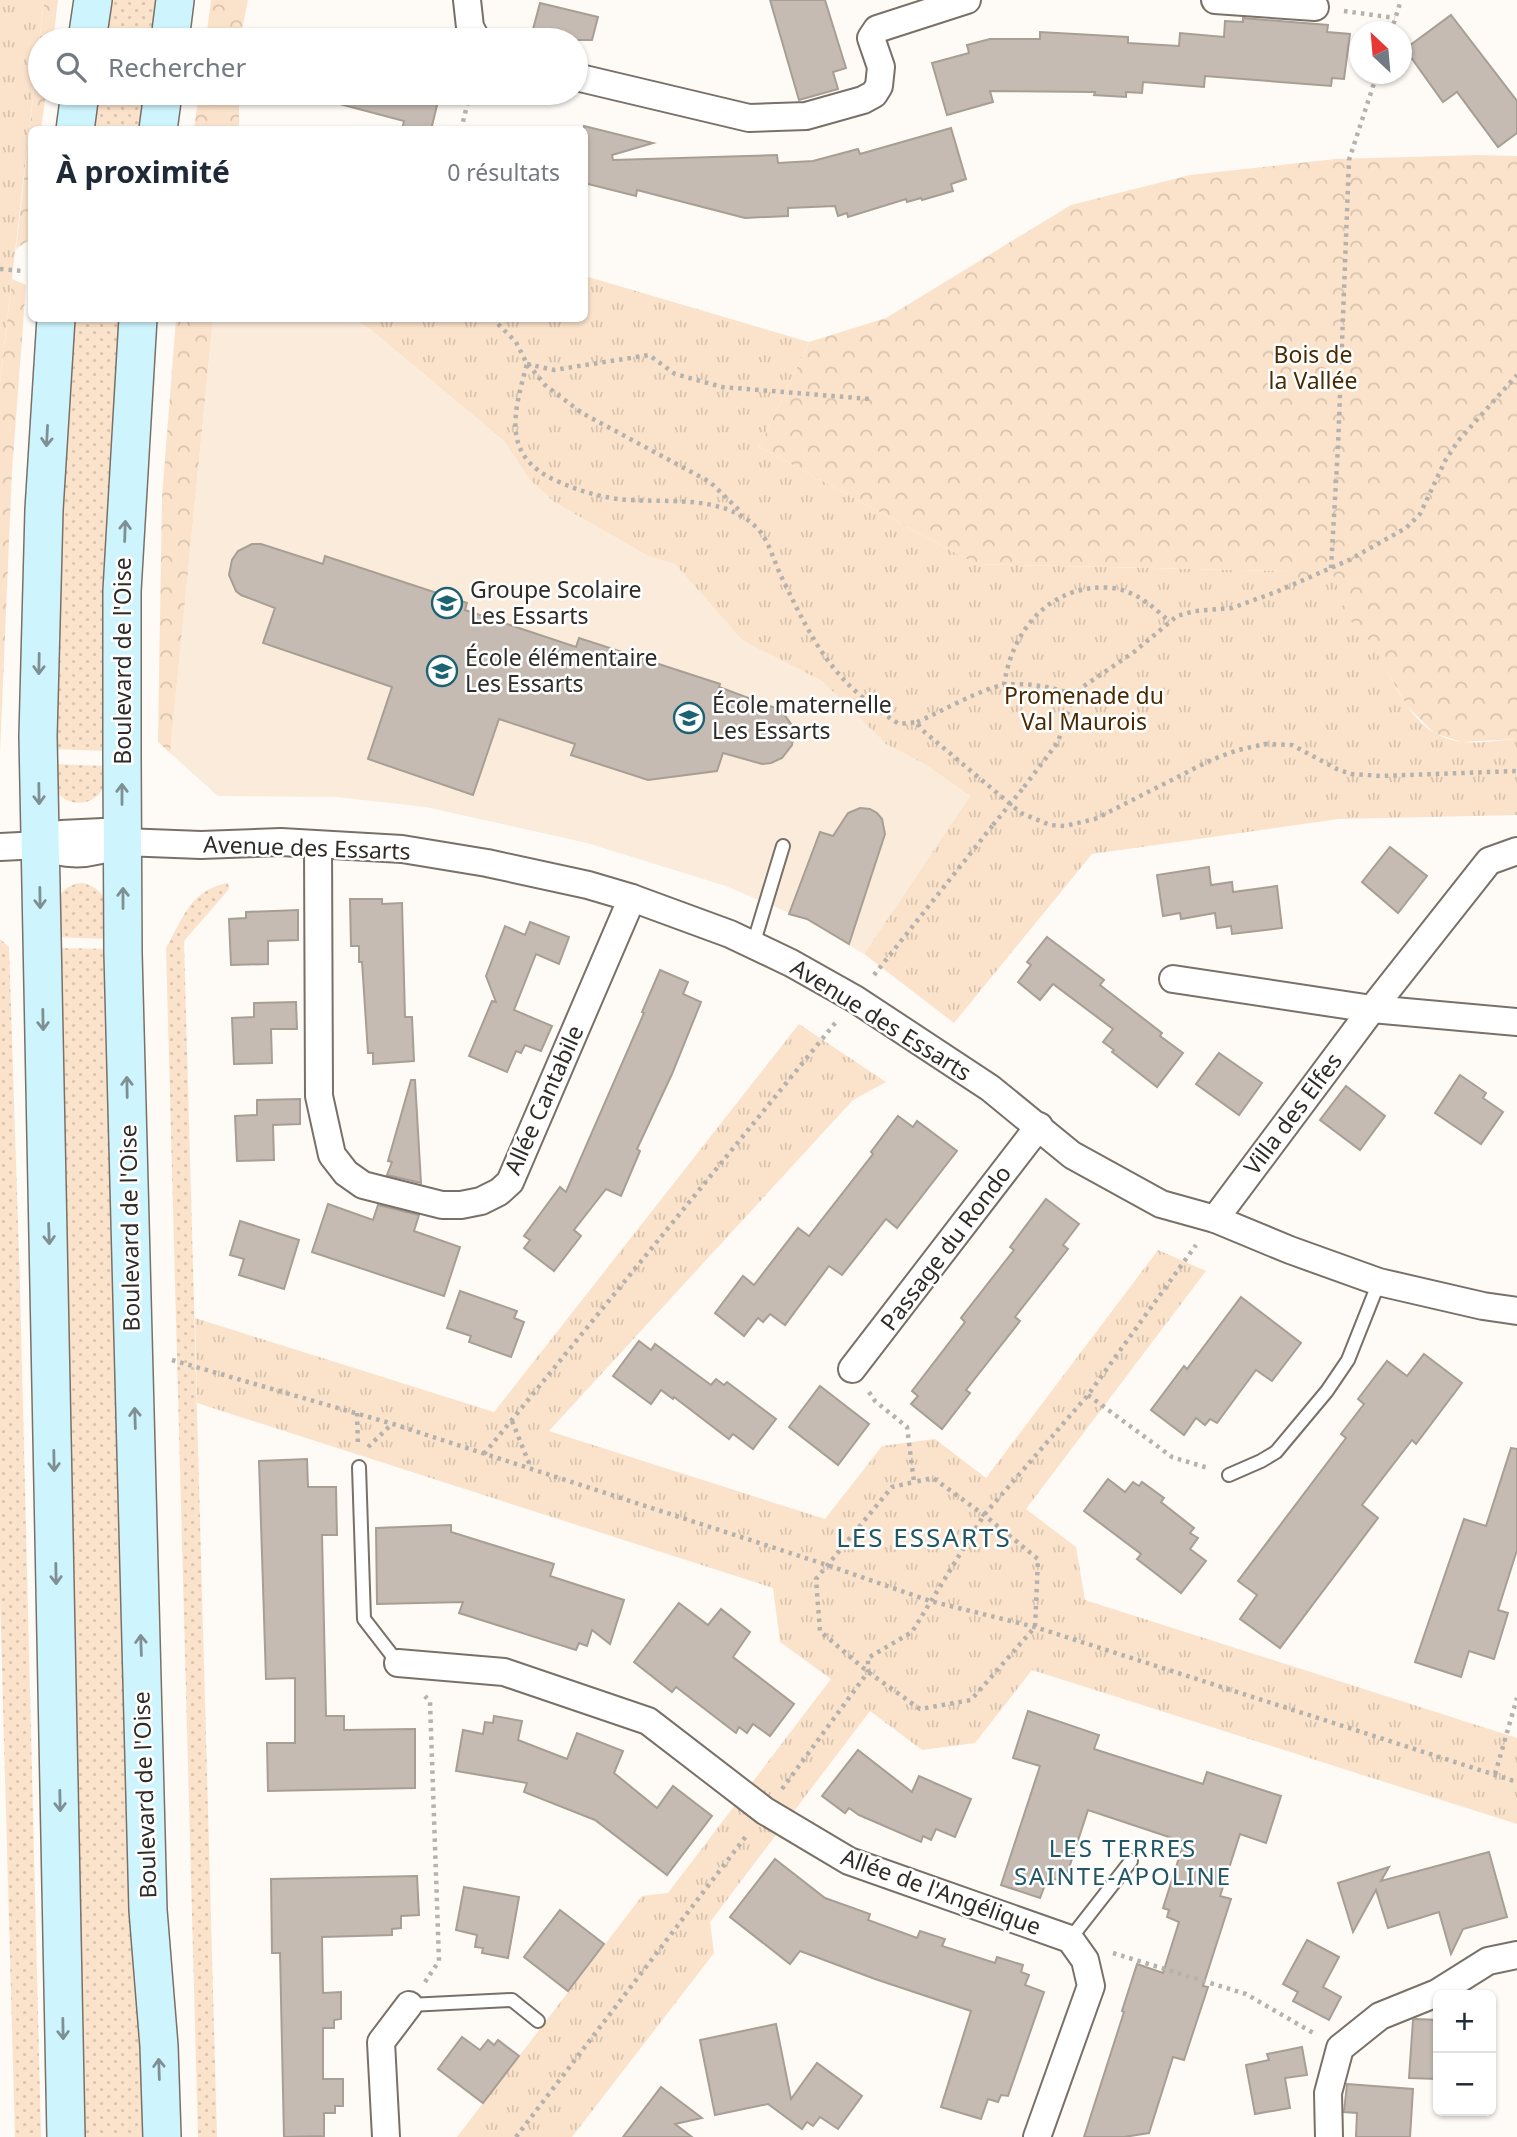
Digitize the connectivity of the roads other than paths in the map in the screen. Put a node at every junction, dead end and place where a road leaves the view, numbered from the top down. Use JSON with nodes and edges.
{"nodes":[{"id":1,"x":93,"y":0,"type":"edge"},
{"id":2,"x":175,"y":0,"type":"edge"},
{"id":3,"x":467,"y":0,"type":"edge"},
{"id":4,"x":967,"y":0,"type":"edge"},
{"id":5,"x":1215,"y":0,"type":"edge"},
{"id":6,"x":1315,"y":7,"type":"road end"},
{"id":7,"x":89,"y":28,"type":"edge"},
{"id":8,"x":172,"y":28,"type":"edge"},
{"id":9,"x":471,"y":28,"type":"edge"},
{"id":10,"x":588,"y":80,"type":"edge"},
{"id":11,"x":78,"y":105,"type":"edge"},
{"id":12,"x":161,"y":105,"type":"edge"},
{"id":13,"x":76,"y":126,"type":"edge"},
{"id":14,"x":159,"y":126,"type":"edge"},
{"id":15,"x":56,"y":322,"type":"edge"},
{"id":16,"x":138,"y":322,"type":"edge"},
{"id":17,"x":122,"y":842,"type":"junction"},
{"id":18,"x":40,"y":845,"type":"junction"},
{"id":19,"x":318,"y":845,"type":"junction"},
{"id":20,"x":783,"y":846,"type":"dead end"},
{"id":21,"x":0,"y":847,"type":"edge"},
{"id":22,"x":1517,"y":851,"type":"edge"},
{"id":23,"x":632,"y":898,"type":"junction"},
{"id":24,"x":753,"y":945,"type":"junction"},
{"id":25,"x":1173,"y":979,"type":"dead end"},
{"id":26,"x":1372,"y":1009,"type":"junction"},
{"id":27,"x":1517,"y":1021,"type":"edge"},
{"id":28,"x":1039,"y":1126,"type":"junction"},
{"id":29,"x":1215,"y":1220,"type":"junction"},
{"id":30,"x":1379,"y":1282,"type":"junction"},
{"id":31,"x":1517,"y":1311,"type":"edge"},
{"id":32,"x":852,"y":1369,"type":"road end"},
{"id":33,"x":359,"y":1462,"type":"road end"},
{"id":34,"x":1229,"y":1475,"type":"road end"},
{"id":35,"x":398,"y":1663,"type":"joint"},
{"id":36,"x":1131,"y":1861,"type":"dead end"},
{"id":37,"x":1070,"y":1939,"type":"junction"},
{"id":38,"x":1517,"y":1955,"type":"edge"},
{"id":39,"x":409,"y":2005,"type":"joint"},
{"id":40,"x":538,"y":2021,"type":"dead end"},
{"id":41,"x":66,"y":2137,"type":"edge"},
{"id":42,"x":162,"y":2137,"type":"edge"},
{"id":43,"x":386,"y":2137,"type":"edge"},
{"id":44,"x":1037,"y":2137,"type":"edge"},
{"id":45,"x":1329,"y":2137,"type":"edge"}],
"edges":[{"from":1,"to":7,"type":"main road"},
{"from":2,"to":8,"type":"main road"},
{"from":3,"to":9,"type":"street"},
{"from":4,"to":10,"type":"street"},
{"from":5,"to":6,"type":"street"},
{"from":11,"to":13,"type":"main road"},
{"from":12,"to":14,"type":"main road"},
{"from":15,"to":18,"type":"main road","one_way":true},
{"from":17,"to":16,"type":"main road","name":"Boulevard de l'Oise","one_way":true},
{"from":17,"to":18,"type":"street","name":"Avenue des Essarts"},
{"from":17,"to":19,"type":"street","name":"Avenue des Essarts"},
{"from":42,"to":17,"type":"main road","name":"Boulevard de l'Oise","one_way":true},
{"from":18,"to":21,"type":"street","name":"Avenue des Essarts"},
{"from":18,"to":41,"type":"main road","one_way":true},
{"from":19,"to":23,"type":"street","name":"Avenue des Essarts"},
{"from":19,"to":23,"type":"street","name":"Allée Cantabile"},
{"from":20,"to":24,"type":"lane"},
{"from":22,"to":26,"type":"street","name":"Villa des Elfes"},
{"from":23,"to":24,"type":"street","name":"Avenue des Essarts"},
{"from":24,"to":28,"type":"street","name":"Avenue des Essarts"},
{"from":25,"to":26,"type":"street"},
{"from":26,"to":27,"type":"street"},
{"from":26,"to":29,"type":"street","name":"Villa des Elfes"},
{"from":28,"to":29,"type":"street","name":"Avenue des Essarts"},
{"from":28,"to":32,"type":"street","name":"Passage du Rondo"},
{"from":29,"to":30,"type":"street","name":"Avenue des Essarts"},
{"from":30,"to":31,"type":"street","name":"Avenue des Essarts"},
{"from":30,"to":34,"type":"lane"},
{"from":33,"to":35,"type":"lane"},
{"from":35,"to":37,"type":"street","name":"Allée de l'Angélique"},
{"from":36,"to":37,"type":"lane","name":"Allée de l'Angélique"},
{"from":37,"to":44,"type":"street","name":"Allée de l'Angélique"},
{"from":38,"to":45,"type":"street"},
{"from":39,"to":40,"type":"lane"},
{"from":39,"to":43,"type":"street"}]}
